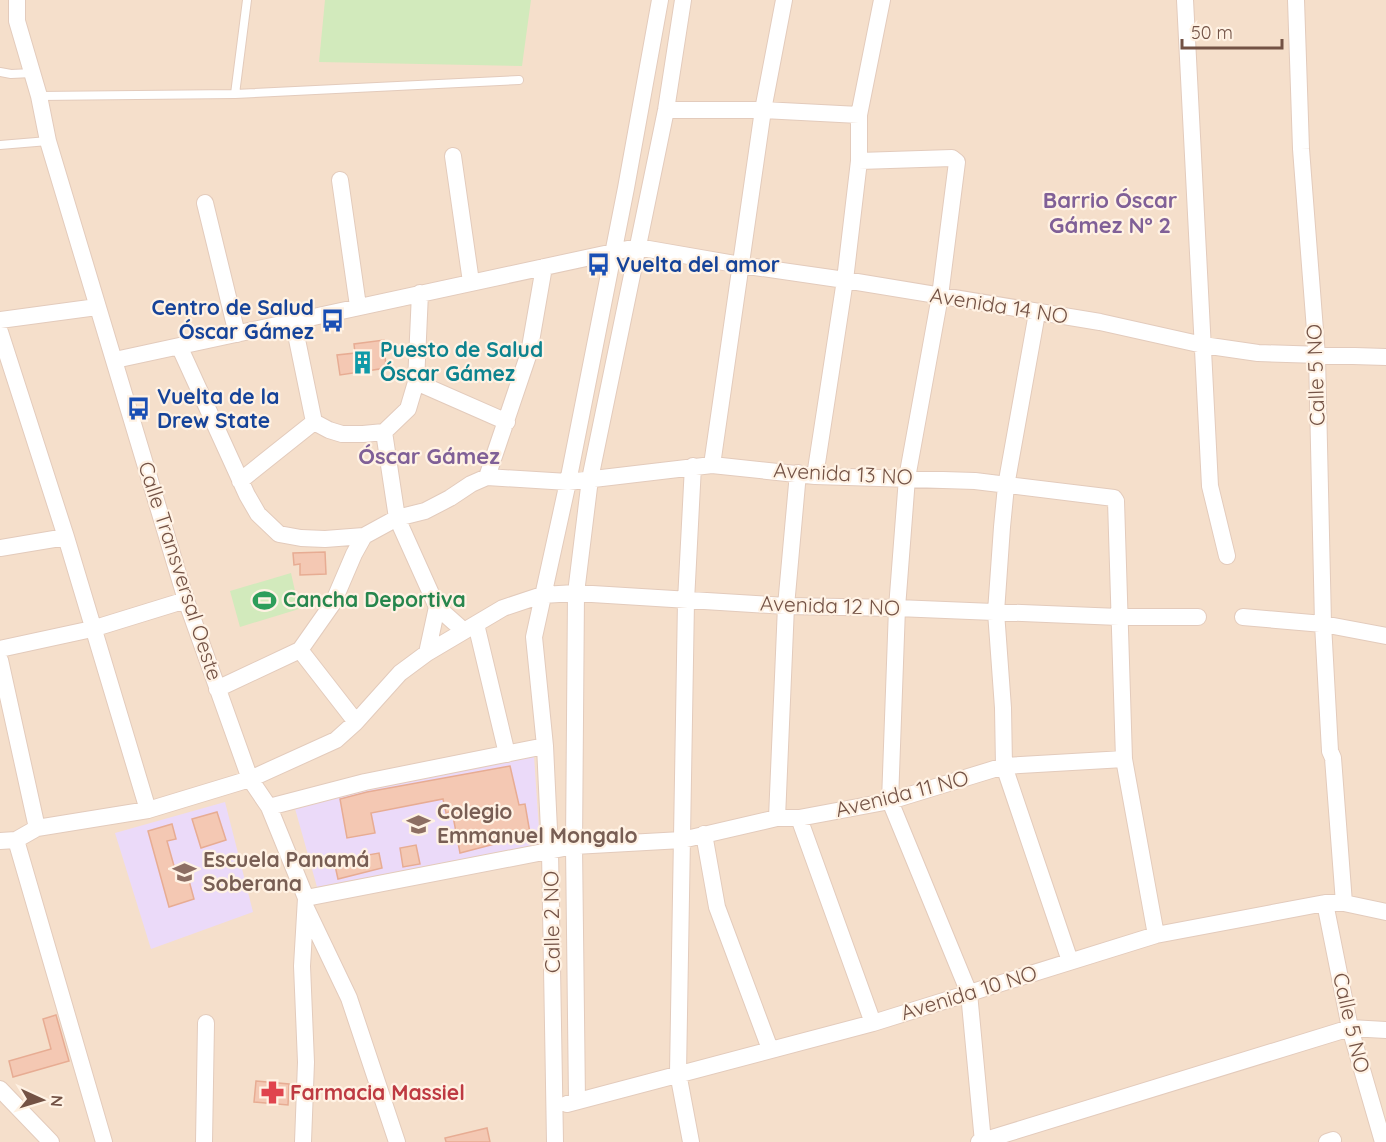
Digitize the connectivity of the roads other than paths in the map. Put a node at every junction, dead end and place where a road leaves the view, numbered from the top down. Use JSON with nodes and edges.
{"nodes":[{"id":1,"x":17,"y":0,"type":"edge"},
{"id":2,"x":247,"y":0,"type":"edge"},
{"id":3,"x":660,"y":0,"type":"edge"},
{"id":4,"x":683,"y":0,"type":"edge"},
{"id":5,"x":784,"y":0,"type":"edge"},
{"id":6,"x":882,"y":0,"type":"edge"},
{"id":7,"x":1185,"y":0,"type":"edge"},
{"id":8,"x":1296,"y":0,"type":"edge"},
{"id":9,"x":0,"y":72,"type":"edge"},
{"id":10,"x":32,"y":72,"type":"junction"},
{"id":11,"x":519,"y":80,"type":"dead end"},
{"id":12,"x":235,"y":94,"type":"junction"},
{"id":13,"x":39,"y":96,"type":"junction"},
{"id":14,"x":666,"y":110,"type":"junction"},
{"id":15,"x":763,"y":110,"type":"junction"},
{"id":16,"x":859,"y":115,"type":"junction"},
{"id":17,"x":48,"y":141,"type":"junction"},
{"id":18,"x":0,"y":145,"type":"edge"},
{"id":19,"x":453,"y":156,"type":"dead end"},
{"id":20,"x":859,"y":161,"type":"junction"},
{"id":21,"x":340,"y":180,"type":"dead end"},
{"id":22,"x":205,"y":203,"type":"dead end"},
{"id":23,"x":637,"y":247,"type":"junction"},
{"id":24,"x":612,"y":252,"type":"junction"},
{"id":25,"x":741,"y":265,"type":"junction"},
{"id":26,"x":544,"y":267,"type":"junction"},
{"id":27,"x":845,"y":280,"type":"junction"},
{"id":28,"x":471,"y":282,"type":"junction"},
{"id":29,"x":420,"y":293,"type":"junction"},
{"id":30,"x":940,"y":296,"type":"junction"},
{"id":31,"x":358,"y":306,"type":"junction"},
{"id":32,"x":97,"y":307,"type":"junction"},
{"id":33,"x":1037,"y":313,"type":"junction"},
{"id":34,"x":0,"y":320,"type":"edge"},
{"id":35,"x":293,"y":320,"type":"junction"},
{"id":36,"x":0,"y":332,"type":"edge"},
{"id":37,"x":237,"y":334,"type":"junction"},
{"id":38,"x":1203,"y":345,"type":"junction"},
{"id":39,"x":180,"y":348,"type":"junction"},
{"id":40,"x":1317,"y":356,"type":"junction"},
{"id":41,"x":1386,"y":357,"type":"edge"},
{"id":42,"x":115,"y":360,"type":"junction"},
{"id":43,"x":416,"y":382,"type":"junction"},
{"id":44,"x":314,"y":422,"type":"junction"},
{"id":45,"x":507,"y":422,"type":"junction"},
{"id":46,"x":384,"y":432,"type":"junction"},
{"id":47,"x":712,"y":465,"type":"junction"},
{"id":48,"x":693,"y":466,"type":"junction"},
{"id":49,"x":807,"y":474,"type":"junction"},
{"id":50,"x":487,"y":477,"type":"junction"},
{"id":51,"x":907,"y":477,"type":"junction"},
{"id":52,"x":590,"y":479,"type":"junction"},
{"id":53,"x":240,"y":482,"type":"junction"},
{"id":54,"x":568,"y":482,"type":"junction"},
{"id":55,"x":1006,"y":486,"type":"junction"},
{"id":56,"x":397,"y":518,"type":"junction"},
{"id":57,"x":364,"y":536,"type":"junction"},
{"id":58,"x":66,"y":537,"type":"junction"},
{"id":59,"x":0,"y":548,"type":"edge"},
{"id":60,"x":1227,"y":556,"type":"dead end"},
{"id":61,"x":576,"y":593,"type":"junction"},
{"id":62,"x":542,"y":595,"type":"junction"},
{"id":63,"x":186,"y":600,"type":"junction"},
{"id":64,"x":686,"y":601,"type":"junction"},
{"id":65,"x":786,"y":606,"type":"junction"},
{"id":66,"x":437,"y":607,"type":"junction"},
{"id":67,"x":897,"y":608,"type":"junction"},
{"id":68,"x":996,"y":612,"type":"junction"},
{"id":69,"x":1119,"y":617,"type":"junction"},
{"id":70,"x":1198,"y":617,"type":"dead end"},
{"id":71,"x":1244,"y":617,"type":"dead end"},
{"id":72,"x":1323,"y":624,"type":"junction"},
{"id":73,"x":470,"y":628,"type":"junction"},
{"id":74,"x":92,"y":629,"type":"junction"},
{"id":75,"x":1386,"y":636,"type":"edge"},
{"id":76,"x":0,"y":649,"type":"edge"},
{"id":77,"x":300,"y":650,"type":"junction"},
{"id":78,"x":427,"y":653,"type":"junction"},
{"id":79,"x":0,"y":660,"type":"edge"},
{"id":80,"x":218,"y":689,"type":"junction"},
{"id":81,"x":356,"y":722,"type":"junction"},
{"id":82,"x":545,"y":746,"type":"junction"},
{"id":83,"x":507,"y":754,"type":"junction"},
{"id":84,"x":1124,"y":759,"type":"junction"},
{"id":85,"x":1004,"y":766,"type":"junction"},
{"id":86,"x":250,"y":779,"type":"junction"},
{"id":87,"x":890,"y":801,"type":"junction"},
{"id":88,"x":269,"y":807,"type":"junction"},
{"id":89,"x":148,"y":810,"type":"junction"},
{"id":90,"x":777,"y":818,"type":"junction"},
{"id":91,"x":799,"y":818,"type":"junction"},
{"id":92,"x":37,"y":828,"type":"junction"},
{"id":93,"x":704,"y":834,"type":"junction"},
{"id":94,"x":681,"y":840,"type":"junction"},
{"id":95,"x":8,"y":841,"type":"edge"},
{"id":96,"x":574,"y":846,"type":"junction"},
{"id":97,"x":550,"y":851,"type":"junction"},
{"id":98,"x":306,"y":903,"type":"junction"},
{"id":99,"x":1325,"y":903,"type":"junction"},
{"id":100,"x":1344,"y":903,"type":"junction"},
{"id":101,"x":1386,"y":912,"type":"edge"},
{"id":102,"x":1156,"y":935,"type":"junction"},
{"id":103,"x":1070,"y":961,"type":"junction"},
{"id":104,"x":969,"y":993,"type":"junction"},
{"id":105,"x":206,"y":1023,"type":"dead end"},
{"id":106,"x":873,"y":1023,"type":"junction"},
{"id":107,"x":1350,"y":1028,"type":"junction"},
{"id":108,"x":1386,"y":1030,"type":"edge"},
{"id":109,"x":770,"y":1049,"type":"junction"},
{"id":110,"x":678,"y":1073,"type":"junction"},
{"id":111,"x":0,"y":1089,"type":"edge"},
{"id":112,"x":577,"y":1101,"type":"junction"},
{"id":113,"x":555,"y":1108,"type":"junction"},
{"id":114,"x":51,"y":1142,"type":"edge"},
{"id":115,"x":104,"y":1142,"type":"edge"},
{"id":116,"x":204,"y":1142,"type":"edge"},
{"id":117,"x":303,"y":1142,"type":"edge"},
{"id":118,"x":397,"y":1142,"type":"edge"},
{"id":119,"x":555,"y":1142,"type":"edge"},
{"id":120,"x":691,"y":1142,"type":"edge"},
{"id":121,"x":981,"y":1142,"type":"edge"},
{"id":122,"x":1383,"y":1142,"type":"edge"}],
"edges":[{"from":1,"to":10,"type":"street","name":"Calle Transversal Oeste"},
{"from":2,"to":12,"type":"lane"},
{"from":3,"to":24,"type":"street","name":"Calle 2 NO"},
{"from":4,"to":14,"type":"street"},
{"from":5,"to":15,"type":"street"},
{"from":6,"to":16,"type":"street"},
{"from":7,"to":38,"type":"street"},
{"from":8,"to":40,"type":"street","name":"Calle 5 NO"},
{"from":9,"to":10,"type":"lane"},
{"from":10,"to":13,"type":"street","name":"Calle Transversal Oeste"},
{"from":11,"to":12,"type":"lane"},
{"from":12,"to":13,"type":"lane"},
{"from":13,"to":17,"type":"street","name":"Calle Transversal Oeste"},
{"from":14,"to":15,"type":"street"},
{"from":14,"to":23,"type":"street"},
{"from":15,"to":16,"type":"street"},
{"from":15,"to":25,"type":"street"},
{"from":16,"to":20,"type":"street"},
{"from":17,"to":18,"type":"lane"},
{"from":17,"to":32,"type":"street","name":"Calle Transversal Oeste"},
{"from":19,"to":28,"type":"street"},
{"from":20,"to":27,"type":"street"},
{"from":20,"to":30,"type":"street"},
{"from":21,"to":31,"type":"street"},
{"from":22,"to":37,"type":"street"},
{"from":23,"to":24,"type":"street","name":"Avenida 14 NO"},
{"from":23,"to":25,"type":"street","name":"Avenida 14 NO"},
{"from":23,"to":52,"type":"street"},
{"from":24,"to":26,"type":"street","name":"Avenida 14 NO"},
{"from":24,"to":54,"type":"street","name":"Calle 2 NO"},
{"from":25,"to":27,"type":"street","name":"Avenida 14 NO"},
{"from":25,"to":47,"type":"street"},
{"from":26,"to":28,"type":"street","name":"Avenida 14 NO"},
{"from":26,"to":45,"type":"street"},
{"from":27,"to":30,"type":"street","name":"Avenida 14 NO"},
{"from":27,"to":49,"type":"street"},
{"from":28,"to":29,"type":"street","name":"Avenida 14 NO"},
{"from":29,"to":31,"type":"street","name":"Avenida 14 NO"},
{"from":29,"to":43,"type":"street"},
{"from":30,"to":33,"type":"street","name":"Avenida 14 NO"},
{"from":30,"to":51,"type":"street"},
{"from":31,"to":35,"type":"street","name":"Avenida 14 NO"},
{"from":32,"to":34,"type":"street"},
{"from":32,"to":42,"type":"street","name":"Calle Transversal Oeste"},
{"from":33,"to":38,"type":"street","name":"Avenida 14 NO"},
{"from":33,"to":55,"type":"street"},
{"from":35,"to":37,"type":"street","name":"Avenida 14 NO"},
{"from":35,"to":44,"type":"street"},
{"from":36,"to":58,"type":"street"},
{"from":37,"to":39,"type":"street","name":"Avenida 14 NO"},
{"from":38,"to":40,"type":"street","name":"Avenida 14 NO"},
{"from":38,"to":60,"type":"street"},
{"from":39,"to":42,"type":"street","name":"Avenida 14 NO"},
{"from":39,"to":53,"type":"street"},
{"from":40,"to":41,"type":"street","name":"Avenida 14 NO"},
{"from":40,"to":72,"type":"street","name":"Calle 5 NO"},
{"from":42,"to":63,"type":"street","name":"Calle Transversal Oeste"},
{"from":43,"to":45,"type":"street"},
{"from":43,"to":46,"type":"street"},
{"from":44,"to":46,"type":"street"},
{"from":44,"to":53,"type":"street"},
{"from":45,"to":50,"type":"street"},
{"from":46,"to":56,"type":"street"},
{"from":47,"to":48,"type":"street","name":"Avenida 13 NO"},
{"from":47,"to":49,"type":"street","name":"Avenida 13 NO"},
{"from":48,"to":52,"type":"street","name":"Avenida 13 NO"},
{"from":48,"to":64,"type":"street"},
{"from":49,"to":51,"type":"street","name":"Avenida 13 NO"},
{"from":49,"to":65,"type":"street"},
{"from":50,"to":54,"type":"street","name":"Avenida 13 NO"},
{"from":50,"to":56,"type":"street"},
{"from":51,"to":55,"type":"street","name":"Avenida 13 NO"},
{"from":51,"to":67,"type":"street"},
{"from":52,"to":54,"type":"street","name":"Avenida 13 NO"},
{"from":52,"to":61,"type":"street"},
{"from":53,"to":57,"type":"street"},
{"from":54,"to":62,"type":"street","name":"Calle 2 NO"},
{"from":55,"to":68,"type":"street"},
{"from":55,"to":69,"type":"street","name":"Avenida 13 NO"},
{"from":56,"to":57,"type":"street"},
{"from":56,"to":66,"type":"street"},
{"from":57,"to":77,"type":"street"},
{"from":58,"to":59,"type":"street"},
{"from":58,"to":74,"type":"street"},
{"from":61,"to":62,"type":"street","name":"Avenida 12 NO"},
{"from":61,"to":64,"type":"street","name":"Avenida 12 NO"},
{"from":61,"to":96,"type":"street"},
{"from":62,"to":73,"type":"street","name":"Avenida 12 NO"},
{"from":62,"to":82,"type":"street","name":"Calle 2 NO"},
{"from":63,"to":74,"type":"street"},
{"from":63,"to":80,"type":"street","name":"Calle Transversal Oeste"},
{"from":64,"to":65,"type":"street","name":"Avenida 12 NO"},
{"from":64,"to":94,"type":"street"},
{"from":65,"to":67,"type":"street","name":"Avenida 12 NO"},
{"from":65,"to":90,"type":"street"},
{"from":66,"to":73,"type":"street"},
{"from":66,"to":78,"type":"street"},
{"from":67,"to":68,"type":"street","name":"Avenida 12 NO"},
{"from":67,"to":87,"type":"street"},
{"from":68,"to":69,"type":"street","name":"Avenida 12 NO"},
{"from":68,"to":85,"type":"street"},
{"from":69,"to":70,"type":"street","name":"Avenida 12 NO"},
{"from":69,"to":84,"type":"street"},
{"from":71,"to":72,"type":"street"},
{"from":72,"to":75,"type":"street"},
{"from":72,"to":100,"type":"street","name":"Calle 5 NO"},
{"from":73,"to":78,"type":"street","name":"Avenida 12 NO"},
{"from":73,"to":83,"type":"street"},
{"from":74,"to":76,"type":"street"},
{"from":74,"to":89,"type":"street"},
{"from":77,"to":80,"type":"street"},
{"from":77,"to":81,"type":"street"},
{"from":78,"to":81,"type":"street","name":"Avenida 12 NO"},
{"from":79,"to":92,"type":"street"},
{"from":80,"to":86,"type":"street","name":"Calle Transversal Oeste"},
{"from":81,"to":86,"type":"street","name":"Avenida 12 NO"},
{"from":82,"to":83,"type":"street"},
{"from":82,"to":97,"type":"street","name":"Calle 2 NO"},
{"from":83,"to":88,"type":"street"},
{"from":84,"to":85,"type":"street","name":"Avenida 11 NO"},
{"from":84,"to":102,"type":"street"},
{"from":85,"to":87,"type":"street","name":"Avenida 11 NO"},
{"from":85,"to":103,"type":"street"},
{"from":86,"to":88,"type":"street","name":"Calle Transversal Oeste"},
{"from":86,"to":89,"type":"street","name":"Avenida 12 NO"},
{"from":87,"to":91,"type":"street","name":"Avenida 11 NO"},
{"from":87,"to":104,"type":"street"},
{"from":88,"to":98,"type":"street","name":"Calle Transversal Oeste"},
{"from":89,"to":92,"type":"street","name":"Avenida 12 NO"},
{"from":90,"to":91,"type":"street","name":"Avenida 11 NO"},
{"from":90,"to":93,"type":"street","name":"Avenida 11 NO"},
{"from":91,"to":106,"type":"street"},
{"from":92,"to":95,"type":"street"},
{"from":93,"to":94,"type":"street","name":"Avenida 11 NO"},
{"from":93,"to":109,"type":"street"},
{"from":94,"to":96,"type":"street","name":"Avenida 11 NO"},
{"from":94,"to":110,"type":"street"},
{"from":95,"to":115,"type":"street"},
{"from":96,"to":97,"type":"street","name":"Avenida 11 NO"},
{"from":96,"to":112,"type":"street"},
{"from":97,"to":98,"type":"street","name":"Avenida 11 NO"},
{"from":97,"to":113,"type":"street","name":"Calle 2 NO"},
{"from":98,"to":117,"type":"street","name":"Calle Transversal Oeste"},
{"from":98,"to":118,"type":"street"},
{"from":99,"to":100,"type":"street","name":"Avenida 10 NO"},
{"from":99,"to":102,"type":"street","name":"Avenida 10 NO"},
{"from":99,"to":107,"type":"street","name":"Calle 5 NO"},
{"from":100,"to":101,"type":"street","name":"Avenida 10 NO"},
{"from":102,"to":103,"type":"street","name":"Avenida 10 NO"},
{"from":103,"to":104,"type":"street","name":"Avenida 10 NO"},
{"from":104,"to":106,"type":"street","name":"Avenida 10 NO"},
{"from":104,"to":121,"type":"street"},
{"from":105,"to":116,"type":"street"},
{"from":106,"to":109,"type":"street","name":"Avenida 10 NO"},
{"from":107,"to":108,"type":"street"},
{"from":107,"to":121,"type":"street"},
{"from":107,"to":122,"type":"street","name":"Calle 5 NO"},
{"from":109,"to":110,"type":"street","name":"Avenida 10 NO"},
{"from":110,"to":112,"type":"street","name":"Avenida 10 NO"},
{"from":110,"to":120,"type":"street"},
{"from":111,"to":114,"type":"street"},
{"from":112,"to":113,"type":"street","name":"Avenida 10 NO"},
{"from":113,"to":119,"type":"street","name":"Calle 2 NO"}]}
